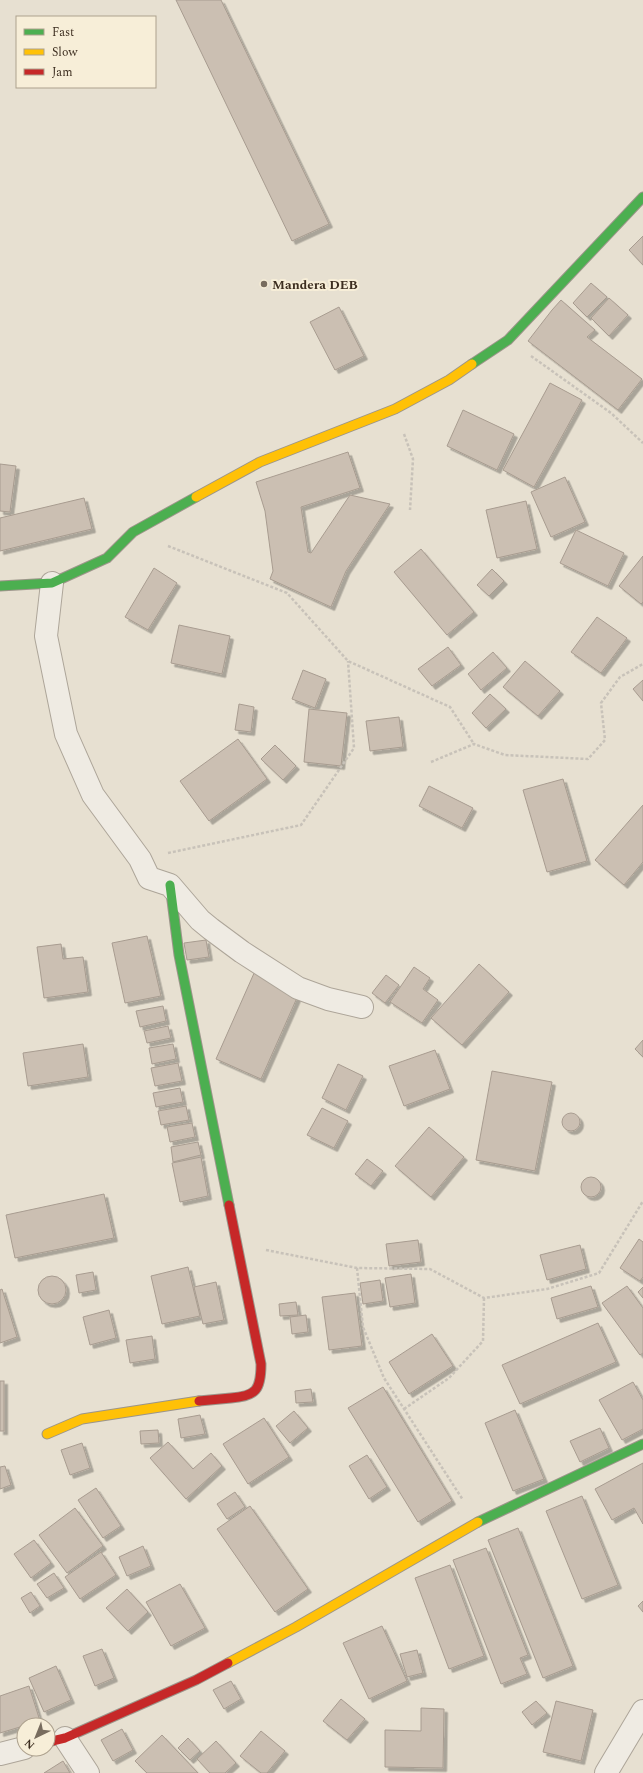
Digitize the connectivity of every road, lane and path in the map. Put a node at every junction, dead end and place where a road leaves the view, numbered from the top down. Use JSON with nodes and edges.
{"nodes":[{"id":1,"x":643,"y":197,"type":"edge"},
{"id":2,"x":508,"y":340,"type":"junction"},
{"id":3,"x":395,"y":409,"type":"junction"},
{"id":4,"x":643,"y":443,"type":"edge"},
{"id":5,"x":410,"y":510,"type":"dead end"},
{"id":6,"x":133,"y":532,"type":"junction"},
{"id":7,"x":52,"y":583,"type":"junction"},
{"id":8,"x":0,"y":586,"type":"edge"},
{"id":9,"x":348,"y":661,"type":"junction"},
{"id":10,"x":643,"y":664,"type":"edge"},
{"id":11,"x":474,"y":744,"type":"junction"},
{"id":12,"x":431,"y":762,"type":"dead end"},
{"id":13,"x":140,"y":859,"type":"junction"},
{"id":14,"x":170,"y":884,"type":"junction"},
{"id":15,"x":362,"y":1007,"type":"dead end"},
{"id":16,"x":643,"y":1201,"type":"edge"},
{"id":17,"x":238,"y":1245,"type":"junction"},
{"id":18,"x":357,"y":1268,"type":"junction"},
{"id":19,"x":484,"y":1298,"type":"junction"},
{"id":20,"x":404,"y":1409,"type":"junction"},
{"id":21,"x":47,"y":1434,"type":"dead end"},
{"id":22,"x":643,"y":1444,"type":"edge"},
{"id":23,"x":478,"y":1522,"type":"junction"},
{"id":24,"x":643,"y":1711,"type":"edge"},
{"id":25,"x":57,"y":1740,"type":"edge"},
{"id":26,"x":16,"y":1750,"type":"edge"},
{"id":27,"x":0,"y":1754,"type":"edge"},
{"id":28,"x":88,"y":1773,"type":"edge"},
{"id":29,"x":606,"y":1773,"type":"edge"}],
"edges":[{"from":1,"to":2,"type":"street"},
{"from":2,"to":3,"type":"street"},
{"from":2,"to":4,"type":"path"},
{"from":3,"to":5,"type":"path"},
{"from":3,"to":6,"type":"street"},
{"from":6,"to":7,"type":"street"},
{"from":6,"to":9,"type":"path"},
{"from":7,"to":8,"type":"street"},
{"from":7,"to":13,"type":"street"},
{"from":9,"to":11,"type":"path"},
{"from":9,"to":13,"type":"path"},
{"from":10,"to":11,"type":"path"},
{"from":11,"to":12,"type":"path"},
{"from":13,"to":14,"type":"street"},
{"from":14,"to":15,"type":"street"},
{"from":14,"to":17,"type":"street"},
{"from":16,"to":19,"type":"path"},
{"from":17,"to":18,"type":"path"},
{"from":17,"to":21,"type":"street"},
{"from":18,"to":19,"type":"path"},
{"from":18,"to":20,"type":"path"},
{"from":19,"to":20,"type":"path"},
{"from":20,"to":23,"type":"path"},
{"from":22,"to":23,"type":"street"},
{"from":23,"to":25,"type":"street"},
{"from":24,"to":29,"type":"street"},
{"from":25,"to":28,"type":"street"},
{"from":26,"to":27,"type":"street"}]}
